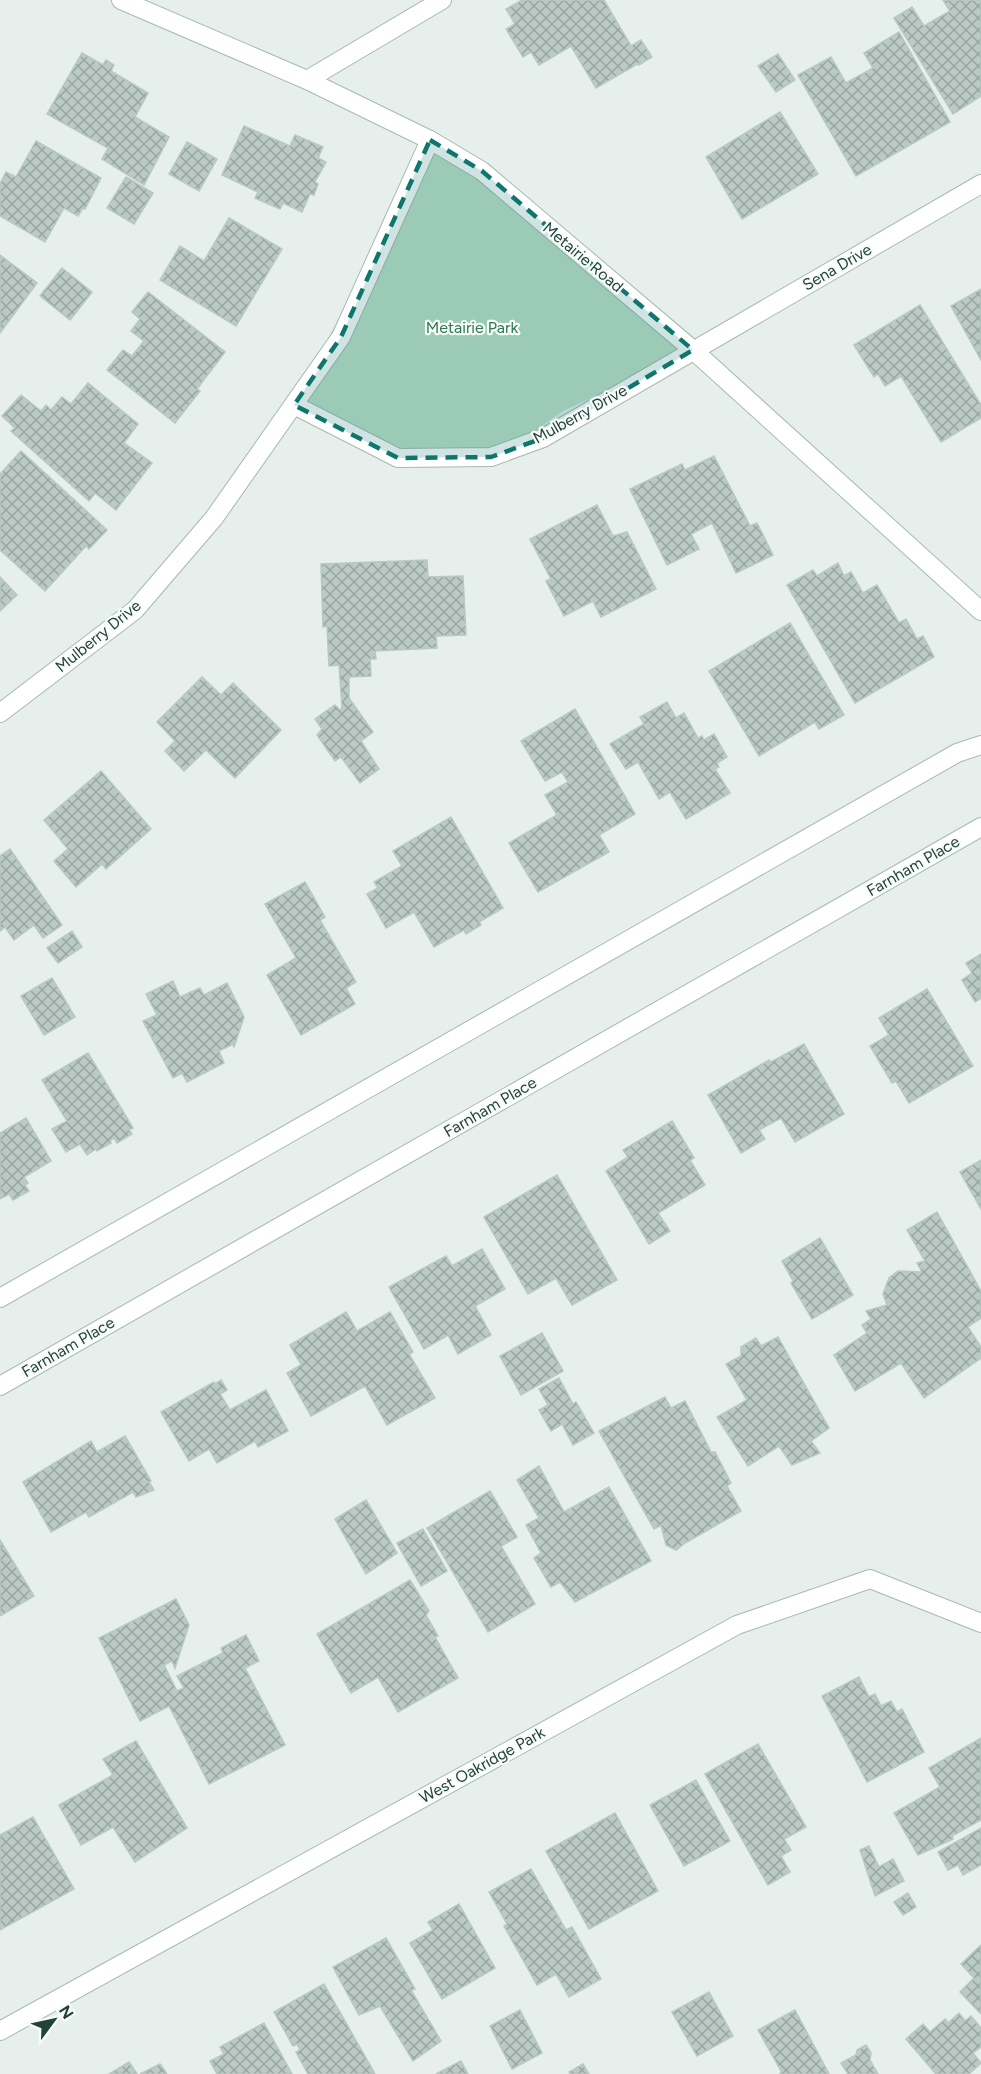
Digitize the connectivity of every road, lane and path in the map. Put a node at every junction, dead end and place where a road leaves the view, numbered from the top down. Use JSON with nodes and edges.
{"nodes":[{"id":1,"x":121,"y":0,"type":"edge"},
{"id":2,"x":442,"y":0,"type":"edge"},
{"id":3,"x":307,"y":80,"type":"junction"},
{"id":4,"x":430,"y":140,"type":"junction"},
{"id":5,"x":981,"y":184,"type":"edge"},
{"id":6,"x":693,"y":350,"type":"junction"},
{"id":7,"x":294,"y":405,"type":"junction"},
{"id":8,"x":981,"y":611,"type":"edge"},
{"id":9,"x":0,"y":713,"type":"edge"},
{"id":10,"x":981,"y":745,"type":"edge"},
{"id":11,"x":981,"y":827,"type":"edge"},
{"id":12,"x":0,"y":1298,"type":"edge"},
{"id":13,"x":0,"y":1386,"type":"edge"},
{"id":14,"x":981,"y":1623,"type":"edge"},
{"id":15,"x":0,"y":2031,"type":"edge"}],
"edges":[{"from":1,"to":3,"type":"street","name":"Metairie Road"},
{"from":2,"to":3,"type":"street"},
{"from":3,"to":4,"type":"street","name":"Metairie Road"},
{"from":4,"to":6,"type":"street","name":"Metairie Road"},
{"from":4,"to":7,"type":"street","name":"Mulberry Drive"},
{"from":5,"to":6,"type":"street","name":"Sena Drive"},
{"from":6,"to":7,"type":"street","name":"Mulberry Drive"},
{"from":6,"to":8,"type":"street","name":"Metairie Road"},
{"from":7,"to":9,"type":"street","name":"Mulberry Drive"},
{"from":10,"to":12,"type":"street"},
{"from":11,"to":13,"type":"street","name":"Farnham Place"},
{"from":14,"to":15,"type":"street","name":"West Oakridge Park"}]}
